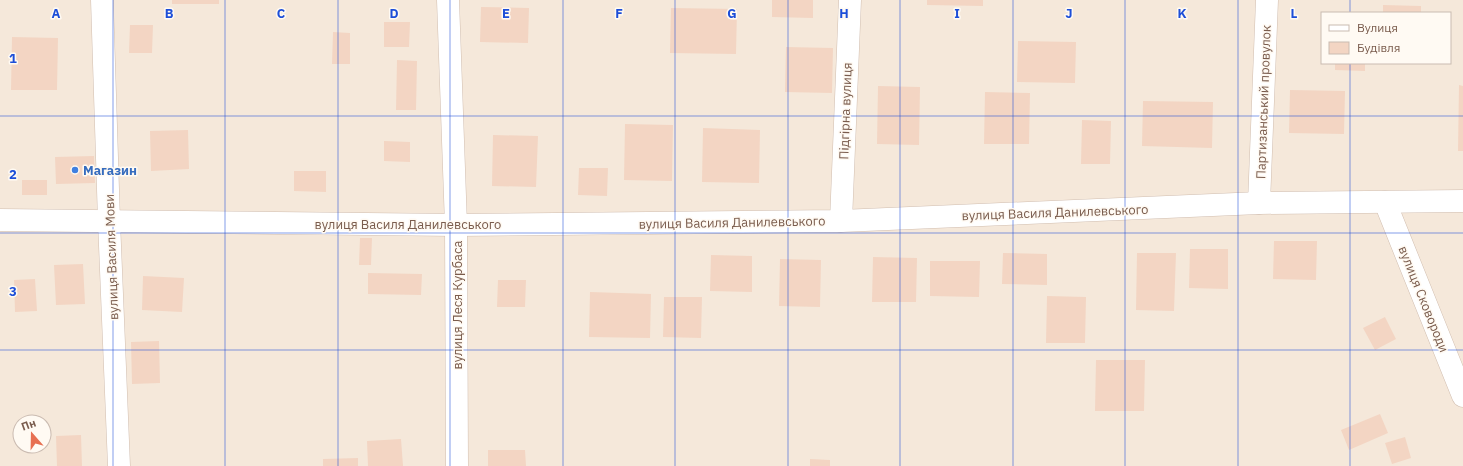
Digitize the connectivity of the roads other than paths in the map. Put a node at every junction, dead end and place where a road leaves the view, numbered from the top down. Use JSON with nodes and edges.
{"nodes":[{"id":1,"x":102,"y":0,"type":"edge"},
{"id":2,"x":448,"y":0,"type":"edge"},
{"id":3,"x":850,"y":0,"type":"edge"},
{"id":4,"x":1267,"y":0,"type":"edge"},
{"id":5,"x":1463,"y":201,"type":"edge"},
{"id":6,"x":1384,"y":202,"type":"junction"},
{"id":7,"x":1259,"y":203,"type":"junction"},
{"id":8,"x":0,"y":220,"type":"edge"},
{"id":9,"x":109,"y":221,"type":"junction"},
{"id":10,"x":841,"y":221,"type":"junction"},
{"id":11,"x":456,"y":225,"type":"junction"},
{"id":12,"x":1463,"y":396,"type":"edge"},
{"id":13,"x":119,"y":466,"type":"edge"},
{"id":14,"x":457,"y":466,"type":"edge"}],
"edges":[{"from":1,"to":9,"type":"street","name":"вулиця Василя Мови"},
{"from":2,"to":11,"type":"street","name":"вулиця Леся Курбаса"},
{"from":3,"to":10,"type":"street","name":"Підгірна вулиця"},
{"from":4,"to":7,"type":"street","name":"Партизанський провулок"},
{"from":5,"to":6,"type":"street","name":"вулиця Василя Данилевського"},
{"from":6,"to":7,"type":"street","name":"вулиця Василя Данилевського"},
{"from":6,"to":12,"type":"street","name":"вулиця Сковороди"},
{"from":7,"to":10,"type":"street","name":"вулиця Василя Данилевського"},
{"from":8,"to":9,"type":"street","name":"вулиця Василя Данилевського"},
{"from":9,"to":11,"type":"street","name":"вулиця Василя Данилевського"},
{"from":9,"to":13,"type":"street","name":"вулиця Василя Мови"},
{"from":10,"to":11,"type":"street","name":"вулиця Василя Данилевського"},
{"from":11,"to":14,"type":"street","name":"вулиця Леся Курбаса"}]}
